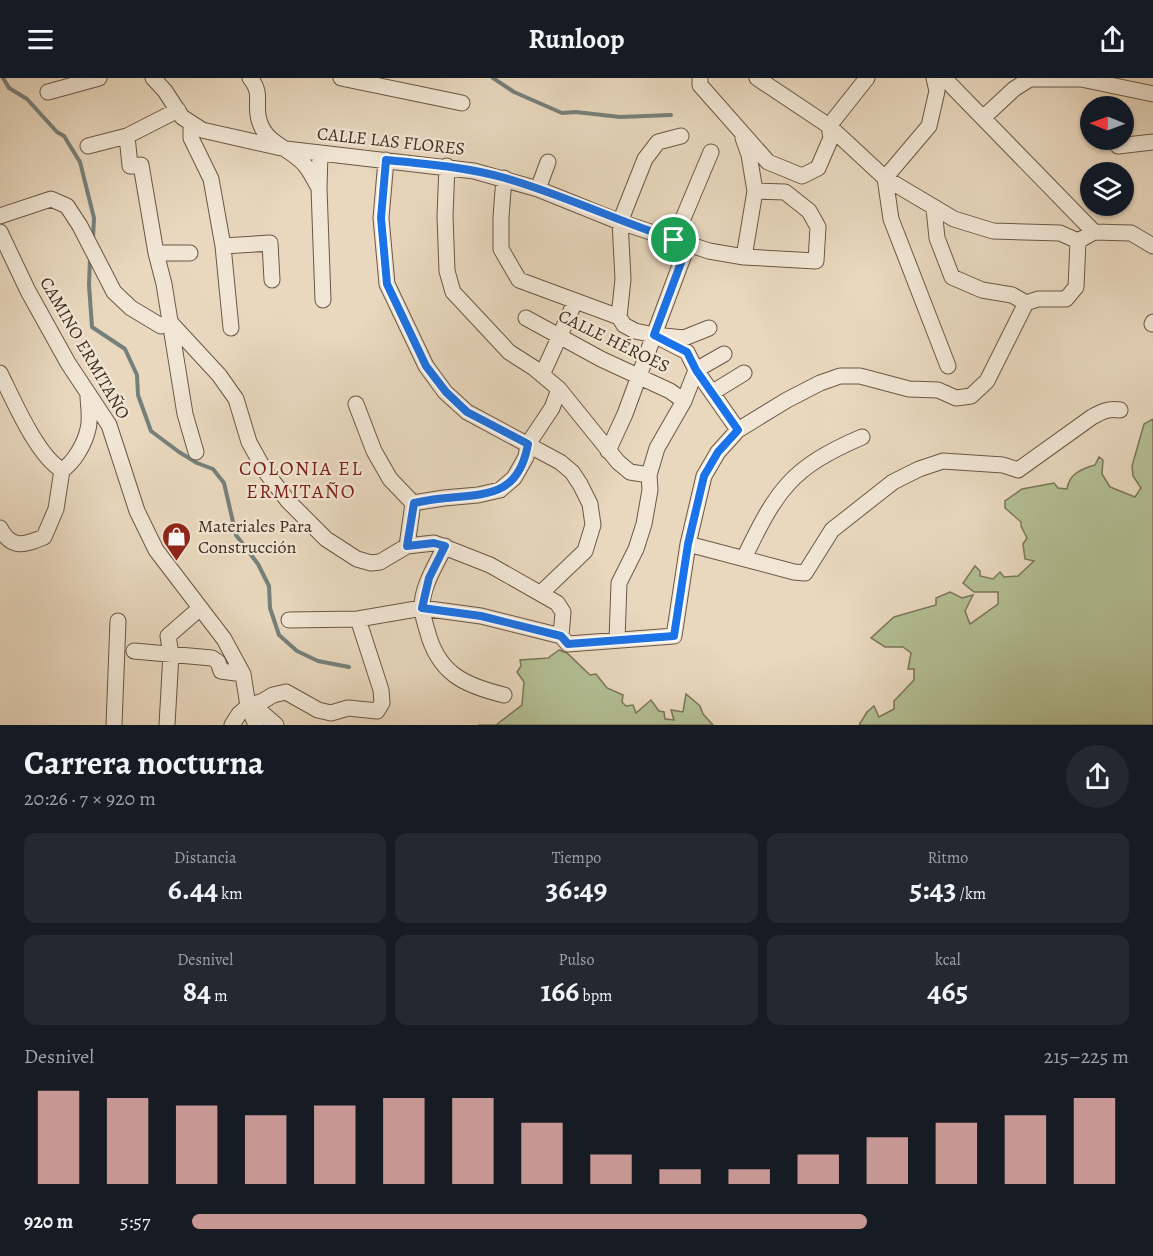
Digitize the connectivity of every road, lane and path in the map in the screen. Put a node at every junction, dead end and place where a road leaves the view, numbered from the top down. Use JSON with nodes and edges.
{"nodes":[{"id":1,"x":99,"y":78,"type":"edge"},
{"id":2,"x":153,"y":78,"type":"edge"},
{"id":3,"x":340,"y":78,"type":"edge"},
{"id":4,"x":700,"y":78,"type":"edge"},
{"id":5,"x":757,"y":78,"type":"edge"},
{"id":6,"x":867,"y":78,"type":"edge"},
{"id":7,"x":934,"y":78,"type":"edge"},
{"id":8,"x":944,"y":78,"type":"edge"},
{"id":9,"x":1081,"y":78,"type":"edge"},
{"id":10,"x":259,"y":81,"type":"edge"},
{"id":11,"x":1128,"y":84,"type":"edge"},
{"id":12,"x":48,"y":92,"type":"dead end"},
{"id":13,"x":1153,"y":94,"type":"edge"},
{"id":14,"x":462,"y":103,"type":"dead end"},
{"id":15,"x":178,"y":110,"type":"junction"},
{"id":16,"x":984,"y":117,"type":"junction"},
{"id":17,"x":191,"y":124,"type":"junction"},
{"id":18,"x":829,"y":126,"type":"junction"},
{"id":19,"x":740,"y":129,"type":"junction"},
{"id":20,"x":127,"y":136,"type":"junction"},
{"id":21,"x":681,"y":136,"type":"dead end"},
{"id":22,"x":1153,"y":142,"type":"edge"},
{"id":23,"x":1134,"y":144,"type":"edge"},
{"id":24,"x":88,"y":146,"type":"dead end"},
{"id":25,"x":286,"y":149,"type":"junction"},
{"id":26,"x":711,"y":152,"type":"dead end"},
{"id":27,"x":320,"y":153,"type":"junction"},
{"id":28,"x":386,"y":160,"type":"junction"},
{"id":29,"x":548,"y":162,"type":"dead end"},
{"id":30,"x":447,"y":166,"type":"junction"},
{"id":31,"x":504,"y":178,"type":"junction"},
{"id":32,"x":885,"y":178,"type":"junction"},
{"id":33,"x":319,"y":188,"type":"junction"},
{"id":34,"x":538,"y":189,"type":"junction"},
{"id":35,"x":756,"y":191,"type":"junction"},
{"id":36,"x":934,"y":209,"type":"junction"},
{"id":37,"x":0,"y":216,"type":"edge"},
{"id":38,"x":620,"y":222,"type":"junction"},
{"id":39,"x":0,"y":232,"type":"edge"},
{"id":40,"x":1094,"y":232,"type":"junction"},
{"id":41,"x":1078,"y":241,"type":"junction"},
{"id":42,"x":681,"y":242,"type":"junction"},
{"id":43,"x":223,"y":246,"type":"junction"},
{"id":44,"x":1153,"y":246,"type":"edge"},
{"id":45,"x":190,"y":253,"type":"dead end"},
{"id":46,"x":156,"y":254,"type":"junction"},
{"id":47,"x":744,"y":257,"type":"junction"},
{"id":48,"x":272,"y":280,"type":"dead end"},
{"id":49,"x":323,"y":300,"type":"dead end"},
{"id":50,"x":574,"y":302,"type":"junction"},
{"id":51,"x":1026,"y":303,"type":"junction"},
{"id":52,"x":619,"y":317,"type":"junction"},
{"id":53,"x":526,"y":318,"type":"dead end"},
{"id":54,"x":170,"y":322,"type":"junction"},
{"id":55,"x":231,"y":328,"type":"dead end"},
{"id":56,"x":709,"y":328,"type":"dead end"},
{"id":57,"x":654,"y":335,"type":"junction"},
{"id":58,"x":559,"y":337,"type":"junction"},
{"id":59,"x":724,"y":354,"type":"dead end"},
{"id":60,"x":948,"y":366,"type":"dead end"},
{"id":61,"x":696,"y":370,"type":"junction"},
{"id":62,"x":0,"y":373,"type":"edge"},
{"id":63,"x":744,"y":373,"type":"dead end"},
{"id":64,"x":543,"y":375,"type":"junction"},
{"id":65,"x":639,"y":376,"type":"junction"},
{"id":66,"x":559,"y":389,"type":"junction"},
{"id":67,"x":713,"y":392,"type":"junction"},
{"id":68,"x":88,"y":395,"type":"junction"},
{"id":69,"x":684,"y":402,"type":"junction"},
{"id":70,"x":356,"y":404,"type":"dead end"},
{"id":71,"x":1120,"y":410,"type":"dead end"},
{"id":72,"x":738,"y":430,"type":"junction"},
{"id":73,"x":862,"y":437,"type":"dead end"},
{"id":74,"x":528,"y":444,"type":"junction"},
{"id":75,"x":608,"y":450,"type":"junction"},
{"id":76,"x":196,"y":452,"type":"dead end"},
{"id":77,"x":62,"y":470,"type":"junction"},
{"id":78,"x":649,"y":475,"type":"junction"},
{"id":79,"x":414,"y":503,"type":"junction"},
{"id":80,"x":1,"y":536,"type":"edge"},
{"id":81,"x":688,"y":544,"type":"junction"},
{"id":82,"x":407,"y":546,"type":"junction"},
{"id":83,"x":445,"y":546,"type":"junction"},
{"id":84,"x":744,"y":558,"type":"junction"},
{"id":85,"x":541,"y":593,"type":"junction"},
{"id":86,"x":422,"y":608,"type":"junction"},
{"id":87,"x":199,"y":609,"type":"junction"},
{"id":88,"x":358,"y":619,"type":"junction"},
{"id":89,"x":289,"y":620,"type":"dead end"},
{"id":90,"x":118,"y":621,"type":"dead end"},
{"id":91,"x":561,"y":636,"type":"junction"},
{"id":92,"x":617,"y":640,"type":"junction"},
{"id":93,"x":134,"y":651,"type":"dead end"},
{"id":94,"x":171,"y":654,"type":"junction"},
{"id":95,"x":243,"y":674,"type":"junction"},
{"id":96,"x":504,"y":695,"type":"dead end"},
{"id":97,"x":248,"y":706,"type":"junction"},
{"id":98,"x":114,"y":725,"type":"edge"},
{"id":99,"x":167,"y":725,"type":"edge"},
{"id":100,"x":232,"y":725,"type":"edge"},
{"id":101,"x":256,"y":725,"type":"edge"},
{"id":102,"x":276,"y":725,"type":"edge"}],
"edges":[{"from":1,"to":12,"type":"street"},
{"from":2,"to":15,"type":"street","name":"CALLE LAS FLORES"},
{"from":3,"to":14,"type":"street"},
{"from":4,"to":19,"type":"street"},
{"from":5,"to":18,"type":"street"},
{"from":6,"to":18,"type":"street"},
{"from":7,"to":32,"type":"street"},
{"from":8,"to":16,"type":"street"},
{"from":9,"to":11,"type":"street"},
{"from":9,"to":16,"type":"street"},
{"from":10,"to":25,"type":"street"},
{"from":11,"to":13,"type":"street"},
{"from":15,"to":17,"type":"street","name":"CALLE LAS FLORES"},
{"from":15,"to":20,"type":"street"},
{"from":16,"to":40,"type":"street"},
{"from":17,"to":25,"type":"street","name":"CALLE LAS FLORES"},
{"from":17,"to":43,"type":"street"},
{"from":18,"to":19,"type":"street"},
{"from":18,"to":32,"type":"street"},
{"from":19,"to":35,"type":"street"},
{"from":20,"to":24,"type":"street"},
{"from":20,"to":46,"type":"street"},
{"from":21,"to":38,"type":"street"},
{"from":22,"to":23,"type":"street"},
{"from":25,"to":27,"type":"street","name":"CALLE LAS FLORES"},
{"from":25,"to":33,"type":"street"},
{"from":26,"to":42,"type":"street"},
{"from":27,"to":28,"type":"street","name":"CALLE LAS FLORES"},
{"from":27,"to":33,"type":"street"},
{"from":28,"to":30,"type":"street","name":"CALLE LAS FLORES"},
{"from":28,"to":74,"type":"street"},
{"from":29,"to":34,"type":"street"},
{"from":30,"to":31,"type":"street","name":"CALLE LAS FLORES"},
{"from":30,"to":64,"type":"street"},
{"from":31,"to":34,"type":"street","name":"CALLE LAS FLORES"},
{"from":31,"to":50,"type":"street"},
{"from":32,"to":36,"type":"street"},
{"from":32,"to":60,"type":"street"},
{"from":33,"to":49,"type":"street"},
{"from":34,"to":38,"type":"street","name":"CALLE LAS FLORES"},
{"from":35,"to":47,"type":"street"},
{"from":35,"to":47,"type":"street","name":"CALLE LAS FLORES"},
{"from":36,"to":41,"type":"street"},
{"from":36,"to":51,"type":"street"},
{"from":37,"to":54,"type":"street"},
{"from":38,"to":42,"type":"street","name":"CALLE LAS FLORES"},
{"from":38,"to":52,"type":"street"},
{"from":39,"to":68,"type":"street","name":"CAMINO ERMITAÑO"},
{"from":40,"to":41,"type":"street"},
{"from":40,"to":44,"type":"street"},
{"from":41,"to":51,"type":"street"},
{"from":42,"to":47,"type":"street","name":"CALLE LAS FLORES"},
{"from":42,"to":57,"type":"street"},
{"from":43,"to":48,"type":"street"},
{"from":43,"to":55,"type":"street"},
{"from":45,"to":46,"type":"street"},
{"from":46,"to":54,"type":"street"},
{"from":50,"to":52,"type":"street"},
{"from":50,"to":58,"type":"street"},
{"from":51,"to":72,"type":"street"},
{"from":52,"to":57,"type":"street"},
{"from":53,"to":58,"type":"street","name":"CALLE HÉROES"},
{"from":54,"to":76,"type":"street"},
{"from":54,"to":82,"type":"street"},
{"from":56,"to":57,"type":"street"},
{"from":57,"to":61,"type":"street"},
{"from":57,"to":65,"type":"street"},
{"from":58,"to":64,"type":"street"},
{"from":58,"to":65,"type":"street","name":"CALLE HÉROES"},
{"from":59,"to":61,"type":"street"},
{"from":61,"to":67,"type":"street"},
{"from":61,"to":69,"type":"street"},
{"from":62,"to":77,"type":"street"},
{"from":63,"to":67,"type":"street"},
{"from":64,"to":66,"type":"street"},
{"from":65,"to":69,"type":"street","name":"CALLE HÉROES"},
{"from":65,"to":75,"type":"street"},
{"from":66,"to":74,"type":"street"},
{"from":66,"to":75,"type":"street"},
{"from":67,"to":72,"type":"street"},
{"from":68,"to":77,"type":"street"},
{"from":68,"to":87,"type":"street","name":"CAMINO ERMITAÑO"},
{"from":69,"to":78,"type":"street"},
{"from":70,"to":79,"type":"street"},
{"from":71,"to":84,"type":"street"},
{"from":72,"to":81,"type":"street"},
{"from":73,"to":84,"type":"street"},
{"from":74,"to":79,"type":"street"},
{"from":74,"to":85,"type":"street"},
{"from":75,"to":78,"type":"street"},
{"from":77,"to":80,"type":"street"},
{"from":78,"to":92,"type":"street"},
{"from":79,"to":82,"type":"street"},
{"from":81,"to":84,"type":"street"},
{"from":81,"to":92,"type":"street"},
{"from":82,"to":83,"type":"street"},
{"from":83,"to":85,"type":"street"},
{"from":83,"to":86,"type":"street"},
{"from":85,"to":91,"type":"street"},
{"from":86,"to":88,"type":"street"},
{"from":86,"to":91,"type":"street"},
{"from":86,"to":96,"type":"street"},
{"from":87,"to":94,"type":"street"},
{"from":87,"to":95,"type":"street","name":"CAMINO ERMITAÑO"},
{"from":88,"to":89,"type":"street"},
{"from":88,"to":97,"type":"street"},
{"from":90,"to":98,"type":"street"},
{"from":91,"to":92,"type":"street"},
{"from":93,"to":94,"type":"street"},
{"from":94,"to":95,"type":"street"},
{"from":94,"to":99,"type":"street"},
{"from":95,"to":97,"type":"street","name":"CAMINO ERMITAÑO"},
{"from":97,"to":100,"type":"street"},
{"from":97,"to":101,"type":"street","name":"CAMINO ERMITAÑO"},
{"from":97,"to":102,"type":"street"}]}
